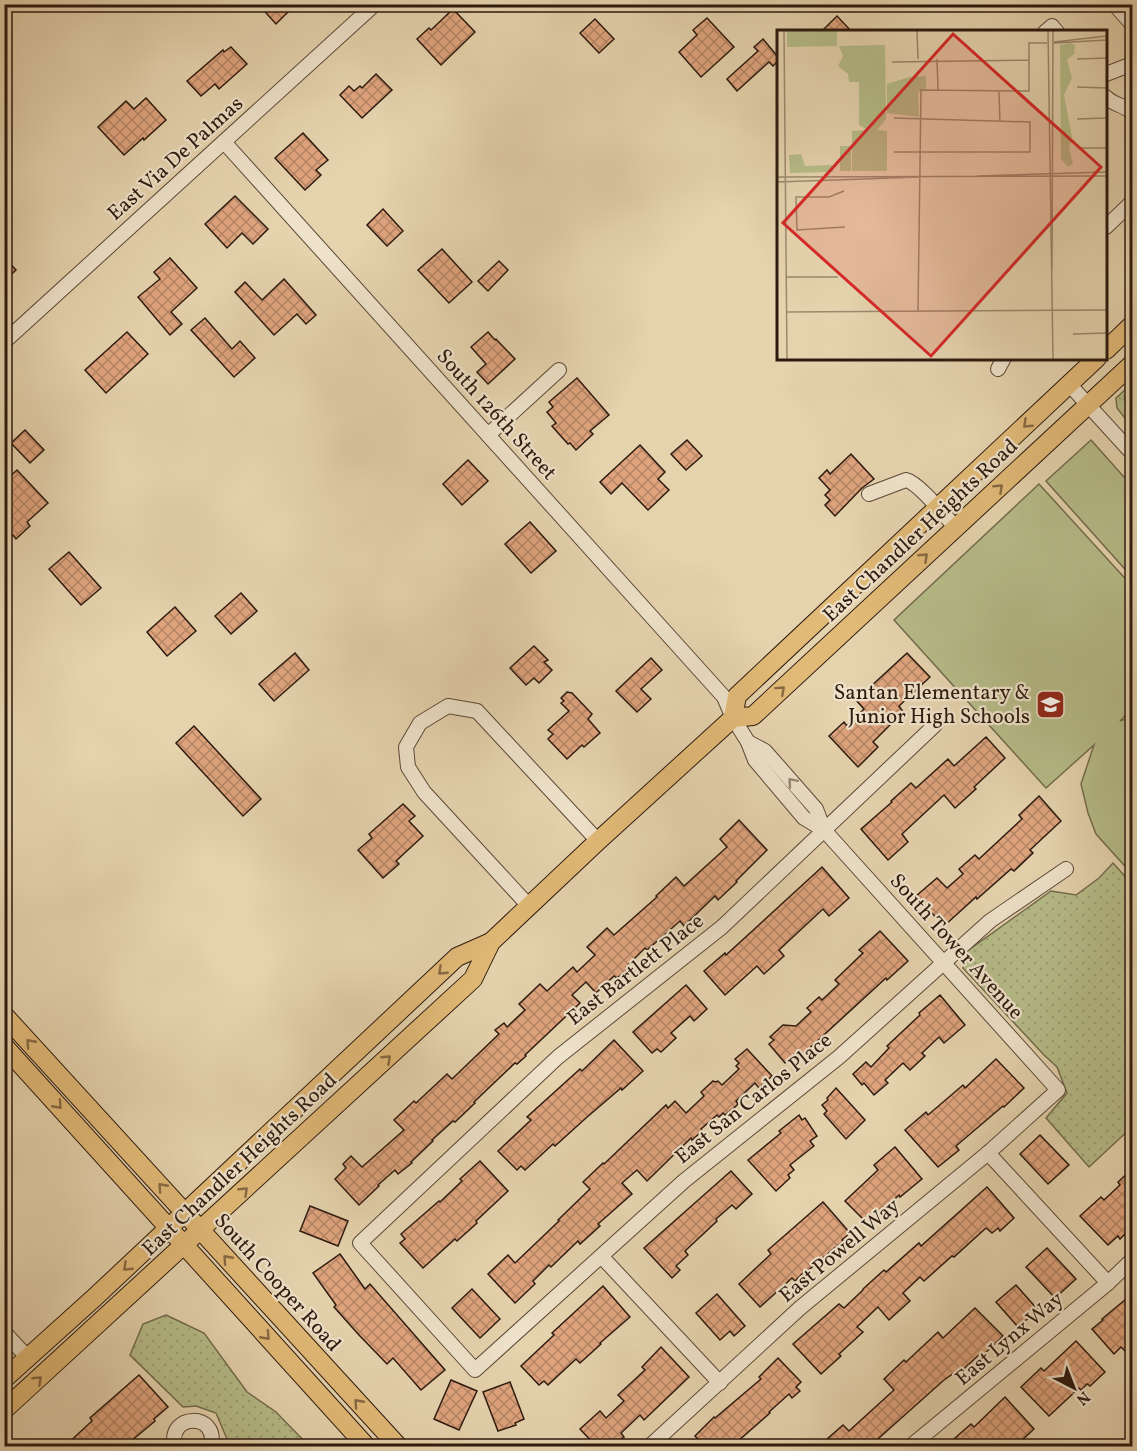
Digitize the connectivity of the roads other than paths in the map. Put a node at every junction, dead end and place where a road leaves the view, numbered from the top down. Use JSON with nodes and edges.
{"nodes":[{"id":1,"x":375,"y":4,"type":"edge"},
{"id":2,"x":1114,"y":4,"type":"edge"},
{"id":3,"x":1132,"y":24,"type":"edge"},
{"id":4,"x":1132,"y":64,"type":"edge"},
{"id":5,"x":1107,"y":74,"type":"edge"},
{"id":6,"x":1107,"y":98,"type":"edge"},
{"id":7,"x":1131,"y":106,"type":"edge"},
{"id":8,"x":224,"y":142,"type":"junction"},
{"id":9,"x":1132,"y":202,"type":"edge"},
{"id":10,"x":1107,"y":226,"type":"edge"},
{"id":11,"x":1132,"y":325,"type":"edge"},
{"id":12,"x":4,"y":342,"type":"edge"},
{"id":13,"x":1107,"y":349,"type":"edge"},
{"id":14,"x":1095,"y":360,"type":"edge"},
{"id":15,"x":1132,"y":364,"type":"edge"},
{"id":16,"x":559,"y":370,"type":"dead end"},
{"id":17,"x":1069,"y":384,"type":"junction"},
{"id":18,"x":1089,"y":405,"type":"junction"},
{"id":19,"x":488,"y":435,"type":"junction"},
{"id":20,"x":1132,"y":453,"type":"edge"},
{"id":21,"x":869,"y":494,"type":"dead end"},
{"id":22,"x":937,"y":507,"type":"junction"},
{"id":23,"x":956,"y":528,"type":"junction"},
{"id":24,"x":733,"y":717,"type":"junction"},
{"id":25,"x":935,"y":725,"type":"dead end"},
{"id":26,"x":824,"y":830,"type":"junction"},
{"id":27,"x":598,"y":841,"type":"junction"},
{"id":28,"x":1066,"y":869,"type":"dead end"},
{"id":29,"x":529,"y":906,"type":"junction"},
{"id":30,"x":491,"y":942,"type":"junction"},
{"id":31,"x":944,"y":963,"type":"junction"},
{"id":32,"x":4,"y":1015,"type":"edge"},
{"id":33,"x":4,"y":1046,"type":"edge"},
{"id":34,"x":1058,"y":1090,"type":"joint"},
{"id":35,"x":988,"y":1153,"type":"junction"},
{"id":36,"x":185,"y":1213,"type":"junction"},
{"id":37,"x":168,"y":1228,"type":"junction"},
{"id":38,"x":201,"y":1231,"type":"junction"},
{"id":39,"x":184,"y":1246,"type":"junction"},
{"id":40,"x":602,"y":1257,"type":"junction"},
{"id":41,"x":1132,"y":1260,"type":"edge"},
{"id":42,"x":1108,"y":1283,"type":"junction"},
{"id":43,"x":4,"y":1332,"type":"edge"},
{"id":44,"x":28,"y":1358,"type":"junction"},
{"id":45,"x":475,"y":1370,"type":"joint"},
{"id":46,"x":4,"y":1379,"type":"edge"},
{"id":47,"x":720,"y":1383,"type":"junction"},
{"id":48,"x":4,"y":1410,"type":"edge"},
{"id":49,"x":172,"y":1445,"type":"edge"},
{"id":50,"x":211,"y":1446,"type":"edge"},
{"id":51,"x":366,"y":1446,"type":"edge"},
{"id":52,"x":398,"y":1446,"type":"edge"},
{"id":53,"x":650,"y":1446,"type":"edge"},
{"id":54,"x":911,"y":1446,"type":"edge"}],
"edges":[{"from":1,"to":8,"type":"street","name":"East Via De Palmas"},
{"from":2,"to":3,"type":"street"},
{"from":4,"to":5,"type":"street"},
{"from":6,"to":7,"type":"street"},
{"from":8,"to":12,"type":"street","name":"East Via De Palmas"},
{"from":8,"to":19,"type":"street","name":"South 126th Street"},
{"from":9,"to":10,"type":"street"},
{"from":11,"to":13,"type":"main road"},
{"from":14,"to":17,"type":"main road","name":"East Chandler Heights Road"},
{"from":15,"to":18,"type":"main road","name":"East Chandler Heights Road"},
{"from":16,"to":19,"type":"street"},
{"from":17,"to":18,"type":"street"},
{"from":17,"to":22,"type":"main road","name":"East Chandler Heights Road","one_way":true},
{"from":18,"to":20,"type":"street"},
{"from":23,"to":18,"type":"main road","name":"East Chandler Heights Road","one_way":true},
{"from":19,"to":24,"type":"street","name":"South 126th Street"},
{"from":21,"to":22,"type":"street"},
{"from":22,"to":23,"type":"street"},
{"from":22,"to":24,"type":"main road","name":"East Chandler Heights Road"},
{"from":24,"to":23,"type":"main road","name":"East Chandler Heights Road","one_way":true},
{"from":24,"to":26,"type":"street","name":"South Tower Avenue"},
{"from":24,"to":27,"type":"main road","name":"East Chandler Heights Road"},
{"from":25,"to":26,"type":"street","name":"East Bartlett Place"},
{"from":26,"to":31,"type":"street","name":"South Tower Avenue"},
{"from":26,"to":45,"type":"street","name":"East Bartlett Place"},
{"from":27,"to":29,"type":"main road","name":"East Chandler Heights Road"},
{"from":27,"to":29,"type":"street"},
{"from":28,"to":31,"type":"street","name":"East San Carlos Place"},
{"from":29,"to":30,"type":"main road","name":"East Chandler Heights Road"},
{"from":30,"to":36,"type":"main road","name":"East Chandler Heights Road","one_way":true},
{"from":38,"to":30,"type":"main road","name":"East Chandler Heights Road","one_way":true},
{"from":31,"to":34,"type":"street","name":"South Tower Avenue"},
{"from":31,"to":40,"type":"street","name":"East San Carlos Place"},
{"from":36,"to":32,"type":"main road","name":"South Cooper Road","one_way":true},
{"from":33,"to":37,"type":"main road","one_way":true},
{"from":34,"to":35,"type":"street","name":"East Powell Way"},
{"from":35,"to":42,"type":"street"},
{"from":35,"to":47,"type":"street","name":"East Powell Way"},
{"from":36,"to":37,"type":"main road","name":"East Chandler Heights Road"},
{"from":36,"to":38,"type":"main road","name":"South Cooper Road"},
{"from":37,"to":39,"type":"main road"},
{"from":37,"to":44,"type":"main road","name":"East Chandler Heights Road","one_way":true},
{"from":38,"to":39,"type":"main road","name":"East Chandler Heights Road"},
{"from":52,"to":38,"type":"main road","name":"South Cooper Road","one_way":true},
{"from":48,"to":39,"type":"main road","name":"East Chandler Heights Road","one_way":true},
{"from":39,"to":51,"type":"main road","one_way":true},
{"from":40,"to":45,"type":"street","name":"East San Carlos Place"},
{"from":40,"to":47,"type":"street"},
{"from":41,"to":42,"type":"street","name":"East Lynx Way"},
{"from":42,"to":54,"type":"street","name":"East Lynx Way"},
{"from":43,"to":44,"type":"street"},
{"from":44,"to":46,"type":"main road","name":"East Chandler Heights Road"},
{"from":47,"to":53,"type":"street","name":"East Powell Way"},
{"from":49,"to":50,"type":"street"}]}
